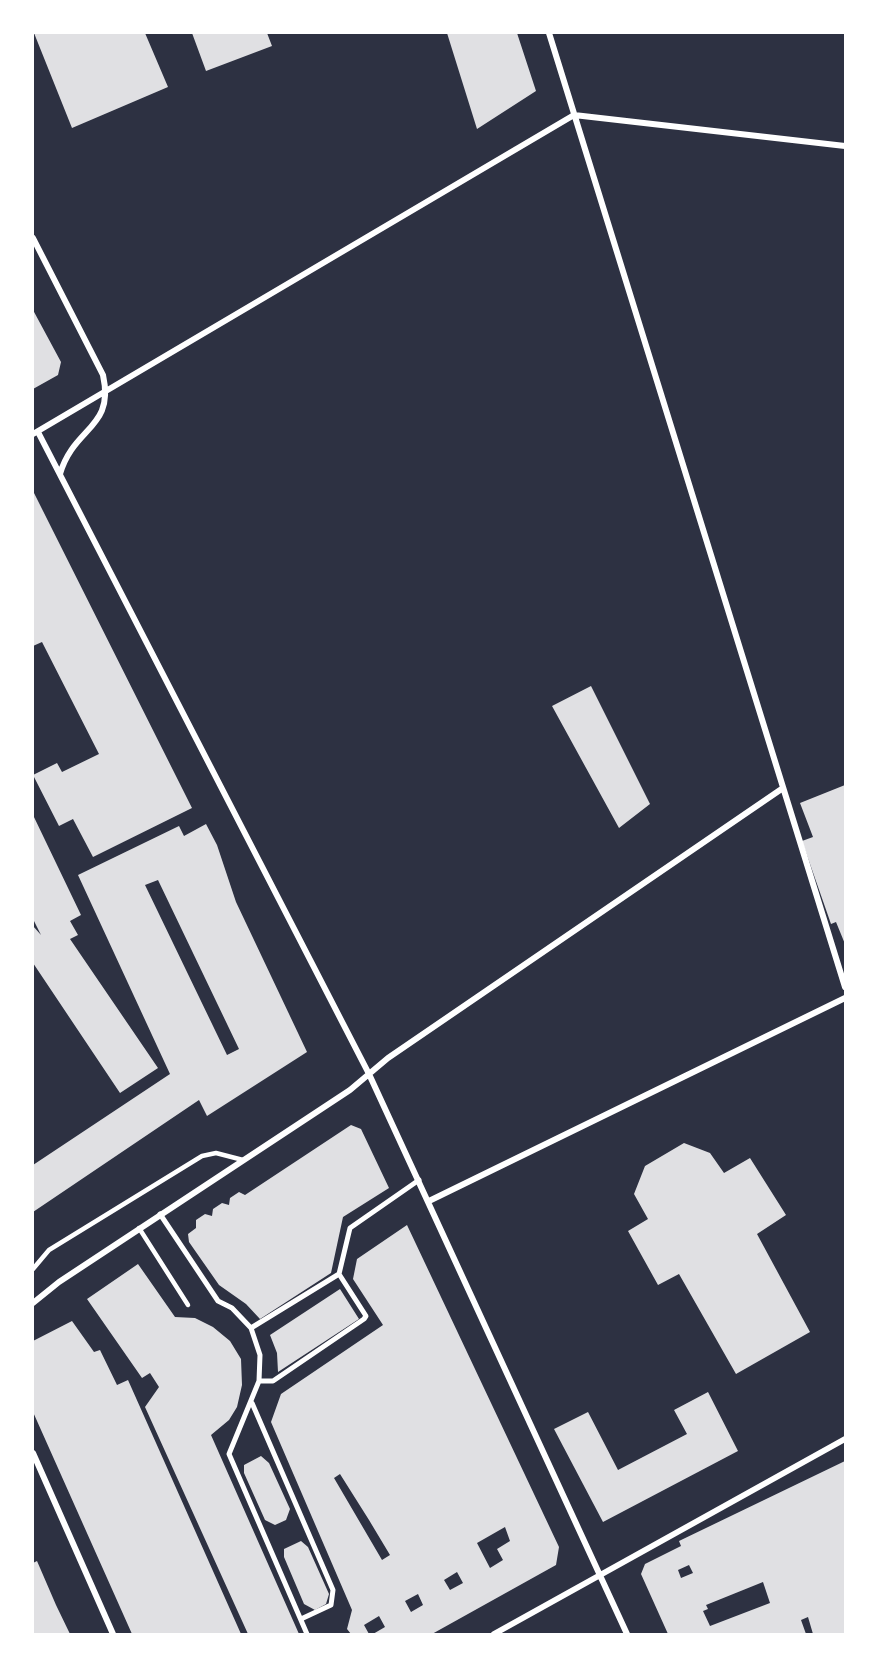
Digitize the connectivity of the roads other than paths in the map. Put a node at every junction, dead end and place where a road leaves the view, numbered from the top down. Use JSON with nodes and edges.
{"nodes":[{"id":1,"x":549,"y":33,"type":"edge"},
{"id":2,"x":574,"y":116,"type":"junction"},
{"id":3,"x":845,"y":146,"type":"edge"},
{"id":4,"x":33,"y":238,"type":"edge"},
{"id":5,"x":107,"y":393,"type":"junction"},
{"id":6,"x":35,"y":433,"type":"edge"},
{"id":7,"x":60,"y":474,"type":"junction"},
{"id":8,"x":783,"y":788,"type":"junction"},
{"id":9,"x":845,"y":987,"type":"edge"},
{"id":10,"x":845,"y":998,"type":"edge"},
{"id":11,"x":369,"y":1074,"type":"junction"},
{"id":12,"x":243,"y":1160,"type":"junction"},
{"id":13,"x":419,"y":1180,"type":"junction"},
{"id":14,"x":429,"y":1201,"type":"junction"},
{"id":15,"x":160,"y":1214,"type":"junction"},
{"id":16,"x":140,"y":1228,"type":"junction"},
{"id":17,"x":33,"y":1269,"type":"edge"},
{"id":18,"x":339,"y":1274,"type":"junction"},
{"id":19,"x":33,"y":1303,"type":"edge"},
{"id":20,"x":188,"y":1305,"type":"dead end"},
{"id":21,"x":251,"y":1328,"type":"junction"},
{"id":22,"x":259,"y":1381,"type":"junction"},
{"id":23,"x":252,"y":1403,"type":"junction"},
{"id":24,"x":845,"y":1439,"type":"edge"},
{"id":25,"x":33,"y":1453,"type":"edge"},
{"id":26,"x":600,"y":1576,"type":"junction"},
{"id":27,"x":301,"y":1619,"type":"junction"},
{"id":28,"x":112,"y":1632,"type":"edge"},
{"id":29,"x":103,"y":1634,"type":"edge"},
{"id":30,"x":308,"y":1634,"type":"edge"},
{"id":31,"x":494,"y":1634,"type":"edge"},
{"id":32,"x":627,"y":1634,"type":"edge"}],
"edges":[{"from":1,"to":2,"type":"street"},
{"from":2,"to":3,"type":"street"},
{"from":2,"to":5,"type":"street"},
{"from":2,"to":8,"type":"street"},
{"from":4,"to":5,"type":"street"},
{"from":5,"to":6,"type":"street"},
{"from":5,"to":7,"type":"street"},
{"from":6,"to":7,"type":"street"},
{"from":7,"to":11,"type":"street"},
{"from":8,"to":9,"type":"street"},
{"from":8,"to":11,"type":"street"},
{"from":10,"to":14,"type":"street"},
{"from":11,"to":12,"type":"street"},
{"from":11,"to":13,"type":"street"},
{"from":12,"to":15,"type":"street"},
{"from":12,"to":17,"type":"lane"},
{"from":13,"to":14,"type":"street"},
{"from":13,"to":18,"type":"street"},
{"from":14,"to":26,"type":"street"},
{"from":15,"to":16,"type":"street"},
{"from":15,"to":21,"type":"street"},
{"from":16,"to":19,"type":"street"},
{"from":16,"to":20,"type":"lane"},
{"from":18,"to":21,"type":"street"},
{"from":18,"to":22,"type":"street"},
{"from":21,"to":22,"type":"street"},
{"from":22,"to":23,"type":"street"},
{"from":23,"to":27,"type":"street"},
{"from":23,"to":27,"type":"street"},
{"from":24,"to":26,"type":"street"},
{"from":25,"to":28,"type":"street"},
{"from":26,"to":31,"type":"street"},
{"from":26,"to":32,"type":"street"},
{"from":27,"to":30,"type":"street"},
{"from":28,"to":29,"type":"street"}]}
